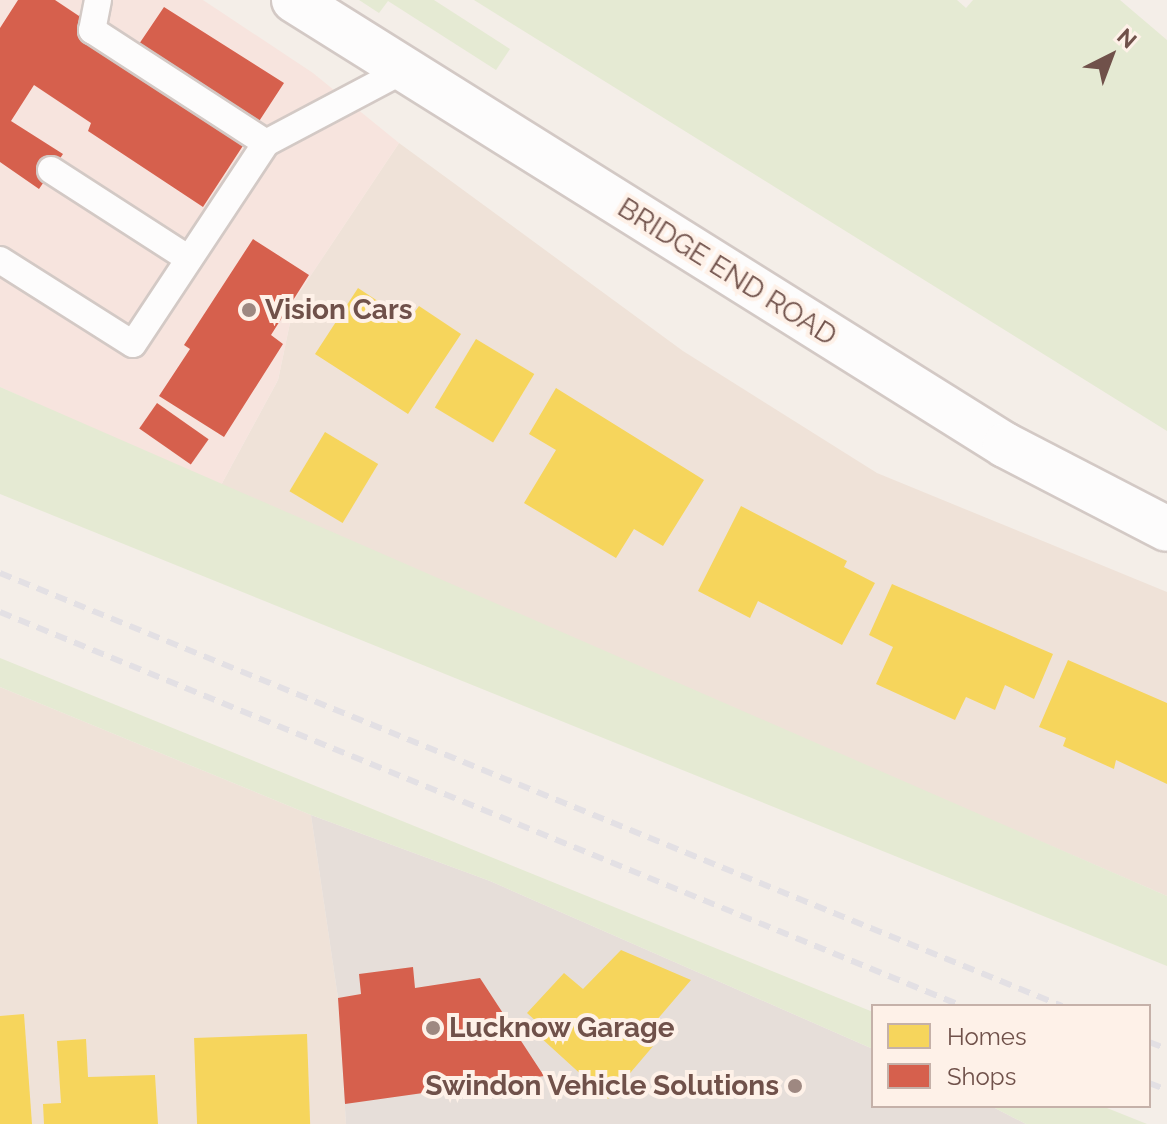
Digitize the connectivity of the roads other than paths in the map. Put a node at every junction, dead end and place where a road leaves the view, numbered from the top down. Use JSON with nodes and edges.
{"nodes":[{"id":1,"x":98,"y":0,"type":"edge"},
{"id":2,"x":294,"y":0,"type":"edge"},
{"id":3,"x":404,"y":70,"type":"junction"},
{"id":4,"x":266,"y":143,"type":"junction"},
{"id":5,"x":51,"y":170,"type":"dead end"},
{"id":6,"x":189,"y":259,"type":"junction"},
{"id":7,"x":0,"y":260,"type":"edge"},
{"id":8,"x":1167,"y":529,"type":"edge"}],
"edges":[{"from":1,"to":4,"type":"lane"},
{"from":2,"to":3,"type":"main road","name":"BRIDGE END ROAD"},
{"from":3,"to":4,"type":"lane"},
{"from":3,"to":8,"type":"main road","name":"BRIDGE END ROAD"},
{"from":4,"to":6,"type":"lane"},
{"from":5,"to":6,"type":"lane"},
{"from":6,"to":7,"type":"lane"}]}
